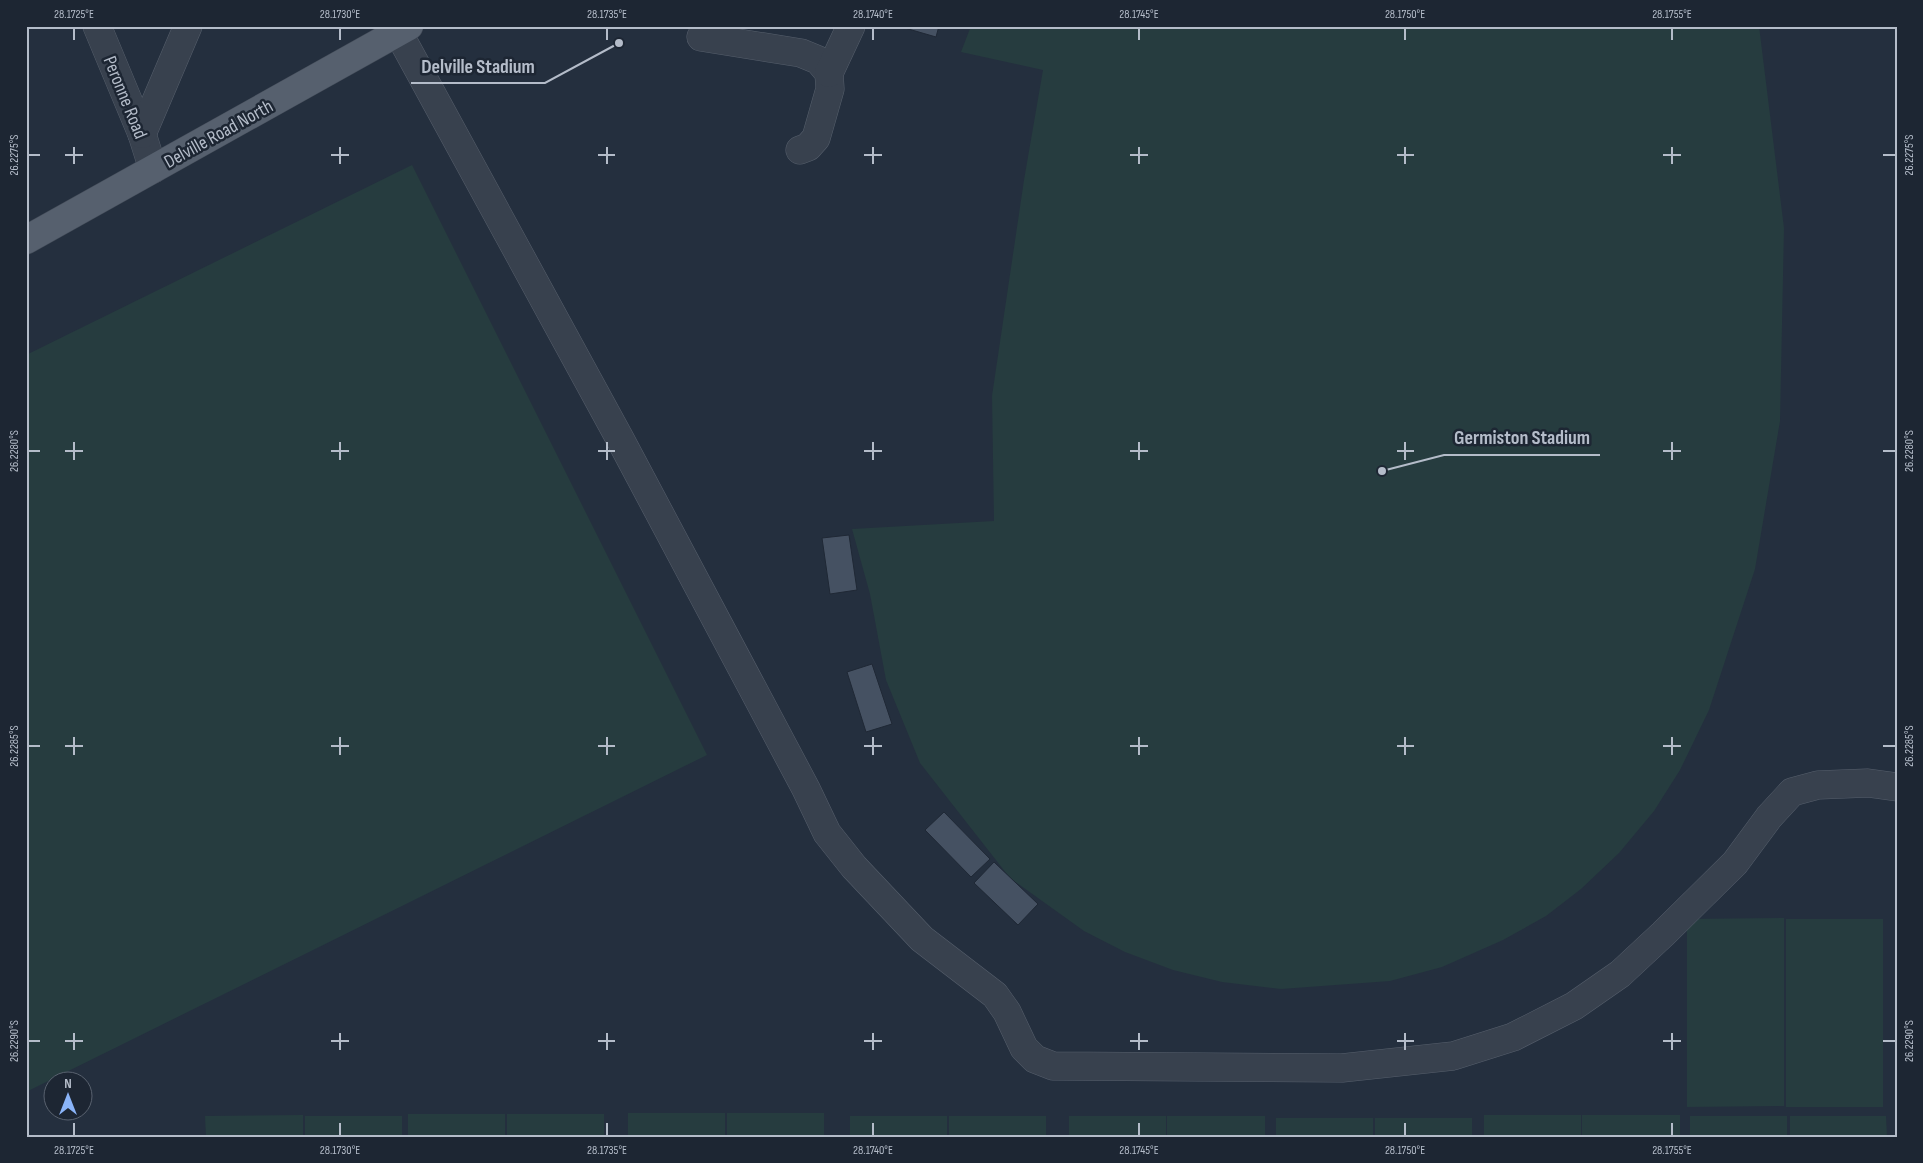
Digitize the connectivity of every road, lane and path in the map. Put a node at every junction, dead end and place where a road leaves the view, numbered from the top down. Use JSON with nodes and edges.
{"nodes":[{"id":1,"x":97,"y":26,"type":"edge"},
{"id":2,"x":188,"y":26,"type":"edge"},
{"id":3,"x":851,"y":26,"type":"edge"},
{"id":4,"x":403,"y":29,"type":"edge"},
{"id":5,"x":701,"y":37,"type":"dead end"},
{"id":6,"x":829,"y":73,"type":"junction"},
{"id":7,"x":142,"y":134,"type":"junction"},
{"id":8,"x":800,"y":150,"type":"dead end"},
{"id":9,"x":153,"y":169,"type":"junction"},
{"id":10,"x":26,"y":240,"type":"edge"},
{"id":11,"x":1897,"y":787,"type":"edge"}],
"edges":[{"from":1,"to":7,"type":"street","name":"Peronne Road"},
{"from":2,"to":7,"type":"street"},
{"from":3,"to":6,"type":"street"},
{"from":4,"to":9,"type":"main road","name":"Delville Road North"},
{"from":4,"to":11,"type":"street"},
{"from":5,"to":6,"type":"street"},
{"from":6,"to":8,"type":"street"},
{"from":7,"to":9,"type":"street","name":"Peronne Road"},
{"from":9,"to":10,"type":"main road","name":"Delville Road North"}]}
